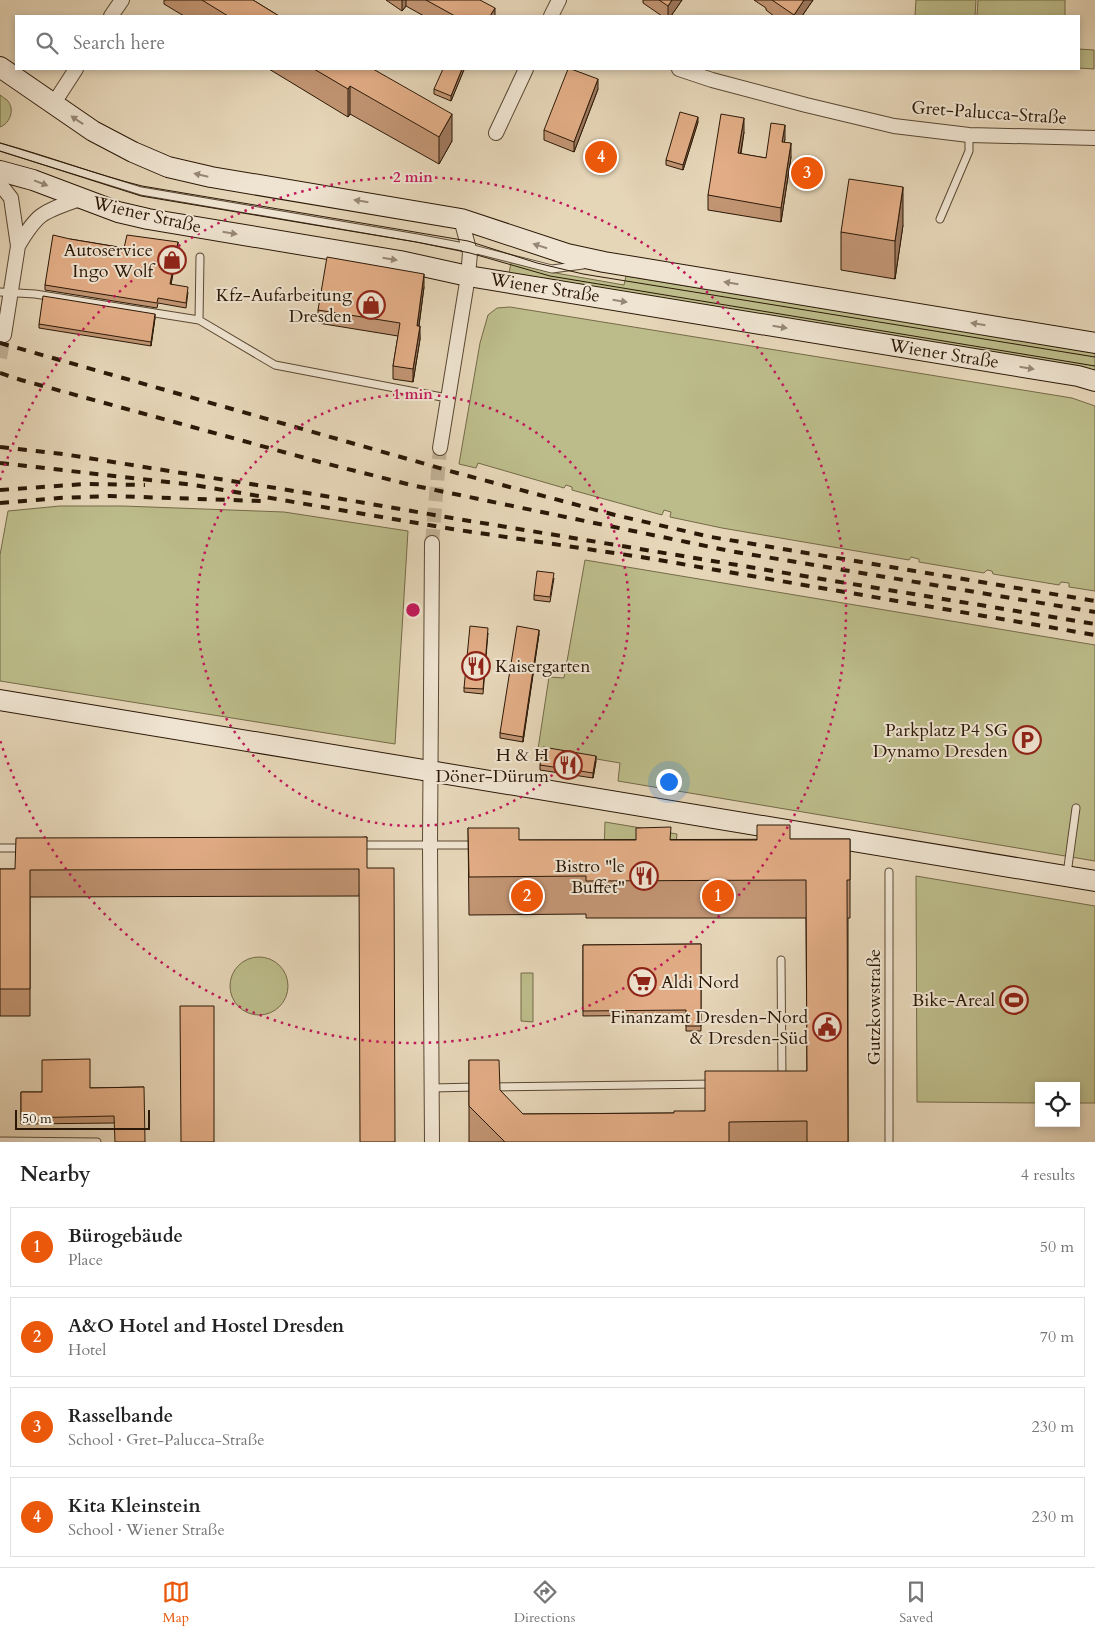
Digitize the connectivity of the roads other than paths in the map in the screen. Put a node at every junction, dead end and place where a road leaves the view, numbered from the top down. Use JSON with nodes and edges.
{"nodes":[{"id":1,"x":122,"y":0,"type":"edge"},
{"id":2,"x":559,"y":0,"type":"edge"},
{"id":3,"x":112,"y":15,"type":"edge"},
{"id":4,"x":552,"y":15,"type":"edge"},
{"id":5,"x":0,"y":67,"type":"edge"},
{"id":6,"x":75,"y":70,"type":"edge"},
{"id":7,"x":526,"y":70,"type":"edge"},
{"id":8,"x":682,"y":70,"type":"edge"},
{"id":9,"x":54,"y":103,"type":"junction"},
{"id":10,"x":496,"y":133,"type":"dead end"},
{"id":11,"x":969,"y":135,"type":"junction"},
{"id":12,"x":1095,"y":138,"type":"edge"},
{"id":13,"x":0,"y":147,"type":"edge"},
{"id":14,"x":0,"y":171,"type":"edge"},
{"id":15,"x":0,"y":184,"type":"edge"},
{"id":16,"x":80,"y":199,"type":"junction"},
{"id":17,"x":460,"y":219,"type":"junction"},
{"id":18,"x":940,"y":219,"type":"dead end"},
{"id":19,"x":18,"y":246,"type":"junction"},
{"id":20,"x":469,"y":247,"type":"junction"},
{"id":21,"x":200,"y":257,"type":"dead end"},
{"id":22,"x":604,"y":262,"type":"junction"},
{"id":23,"x":468,"y":276,"type":"junction"},
{"id":24,"x":5,"y":292,"type":"edge"},
{"id":25,"x":199,"y":320,"type":"junction"},
{"id":26,"x":4,"y":335,"type":"dead end"},
{"id":27,"x":1095,"y":343,"type":"edge"},
{"id":28,"x":1095,"y":381,"type":"edge"},
{"id":29,"x":447,"y":398,"type":"junction"},
{"id":30,"x":440,"y":448,"type":"tunnel mouth"},
{"id":31,"x":432,"y":543,"type":"tunnel mouth"},
{"id":32,"x":0,"y":700,"type":"edge"},
{"id":33,"x":431,"y":772,"type":"junction"},
{"id":34,"x":1076,"y":808,"type":"dead end"},
{"id":35,"x":353,"y":845,"type":"edge"},
{"id":36,"x":489,"y":845,"type":"edge"},
{"id":37,"x":430,"y":846,"type":"junction"},
{"id":38,"x":0,"y":848,"type":"edge"},
{"id":39,"x":28,"y":848,"type":"edge"},
{"id":40,"x":889,"y":872,"type":"dead end"},
{"id":41,"x":1067,"y":877,"type":"junction"},
{"id":42,"x":1095,"y":881,"type":"edge"},
{"id":43,"x":781,"y":960,"type":"dead end"},
{"id":44,"x":772,"y":1083,"type":"edge"},
{"id":45,"x":724,"y":1084,"type":"edge"},
{"id":46,"x":432,"y":1088,"type":"junction"},
{"id":47,"x":0,"y":1141,"type":"edge"},
{"id":48,"x":96,"y":1142,"type":"edge"},
{"id":49,"x":432,"y":1142,"type":"edge"},
{"id":50,"x":889,"y":1142,"type":"edge"}],
"edges":[{"from":1,"to":3,"type":"street"},
{"from":2,"to":4,"type":"street"},
{"from":5,"to":9,"type":"main road","name":"Wiener Straße"},
{"from":6,"to":9,"type":"street"},
{"from":7,"to":10,"type":"street"},
{"from":8,"to":11,"type":"street","name":"Gret-Palucca-Straße"},
{"from":17,"to":9,"type":"main road","name":"Wiener Straße","one_way":true},
{"from":11,"to":12,"type":"street","name":"Gret-Palucca-Straße"},
{"from":11,"to":18,"type":"lane"},
{"from":13,"to":20,"type":"lane"},
{"from":14,"to":16,"type":"main road","name":"Wiener Straße","one_way":true},
{"from":15,"to":19,"type":"street"},
{"from":16,"to":19,"type":"street"},
{"from":16,"to":23,"type":"main road","name":"Wiener Straße","one_way":true},
{"from":17,"to":20,"type":"street"},
{"from":22,"to":17,"type":"main road","name":"Wiener Straße","one_way":true},
{"from":19,"to":24,"type":"street"},
{"from":20,"to":22,"type":"lane"},
{"from":20,"to":23,"type":"street"},
{"from":21,"to":25,"type":"lane"},
{"from":27,"to":22,"type":"main road","name":"Wiener Straße","one_way":true},
{"from":23,"to":28,"type":"main road","name":"Wiener Straße","one_way":true},
{"from":23,"to":29,"type":"street"},
{"from":24,"to":25,"type":"lane"},
{"from":24,"to":26,"type":"street"},
{"from":25,"to":29,"type":"lane"},
{"from":29,"to":30,"type":"street"},
{"from":31,"to":33,"type":"street"},
{"from":32,"to":33,"type":"main road"},
{"from":33,"to":37,"type":"street"},
{"from":33,"to":41,"type":"main road"},
{"from":34,"to":41,"type":"lane"},
{"from":35,"to":37,"type":"lane"},
{"from":36,"to":37,"type":"lane"},
{"from":37,"to":46,"type":"street"},
{"from":38,"to":39,"type":"lane"},
{"from":40,"to":50,"type":"lane","name":"Gutzkowstraße"},
{"from":41,"to":42,"type":"main road"},
{"from":43,"to":44,"type":"lane"},
{"from":45,"to":46,"type":"lane"},
{"from":46,"to":49,"type":"street"},
{"from":47,"to":48,"type":"lane"}]}
